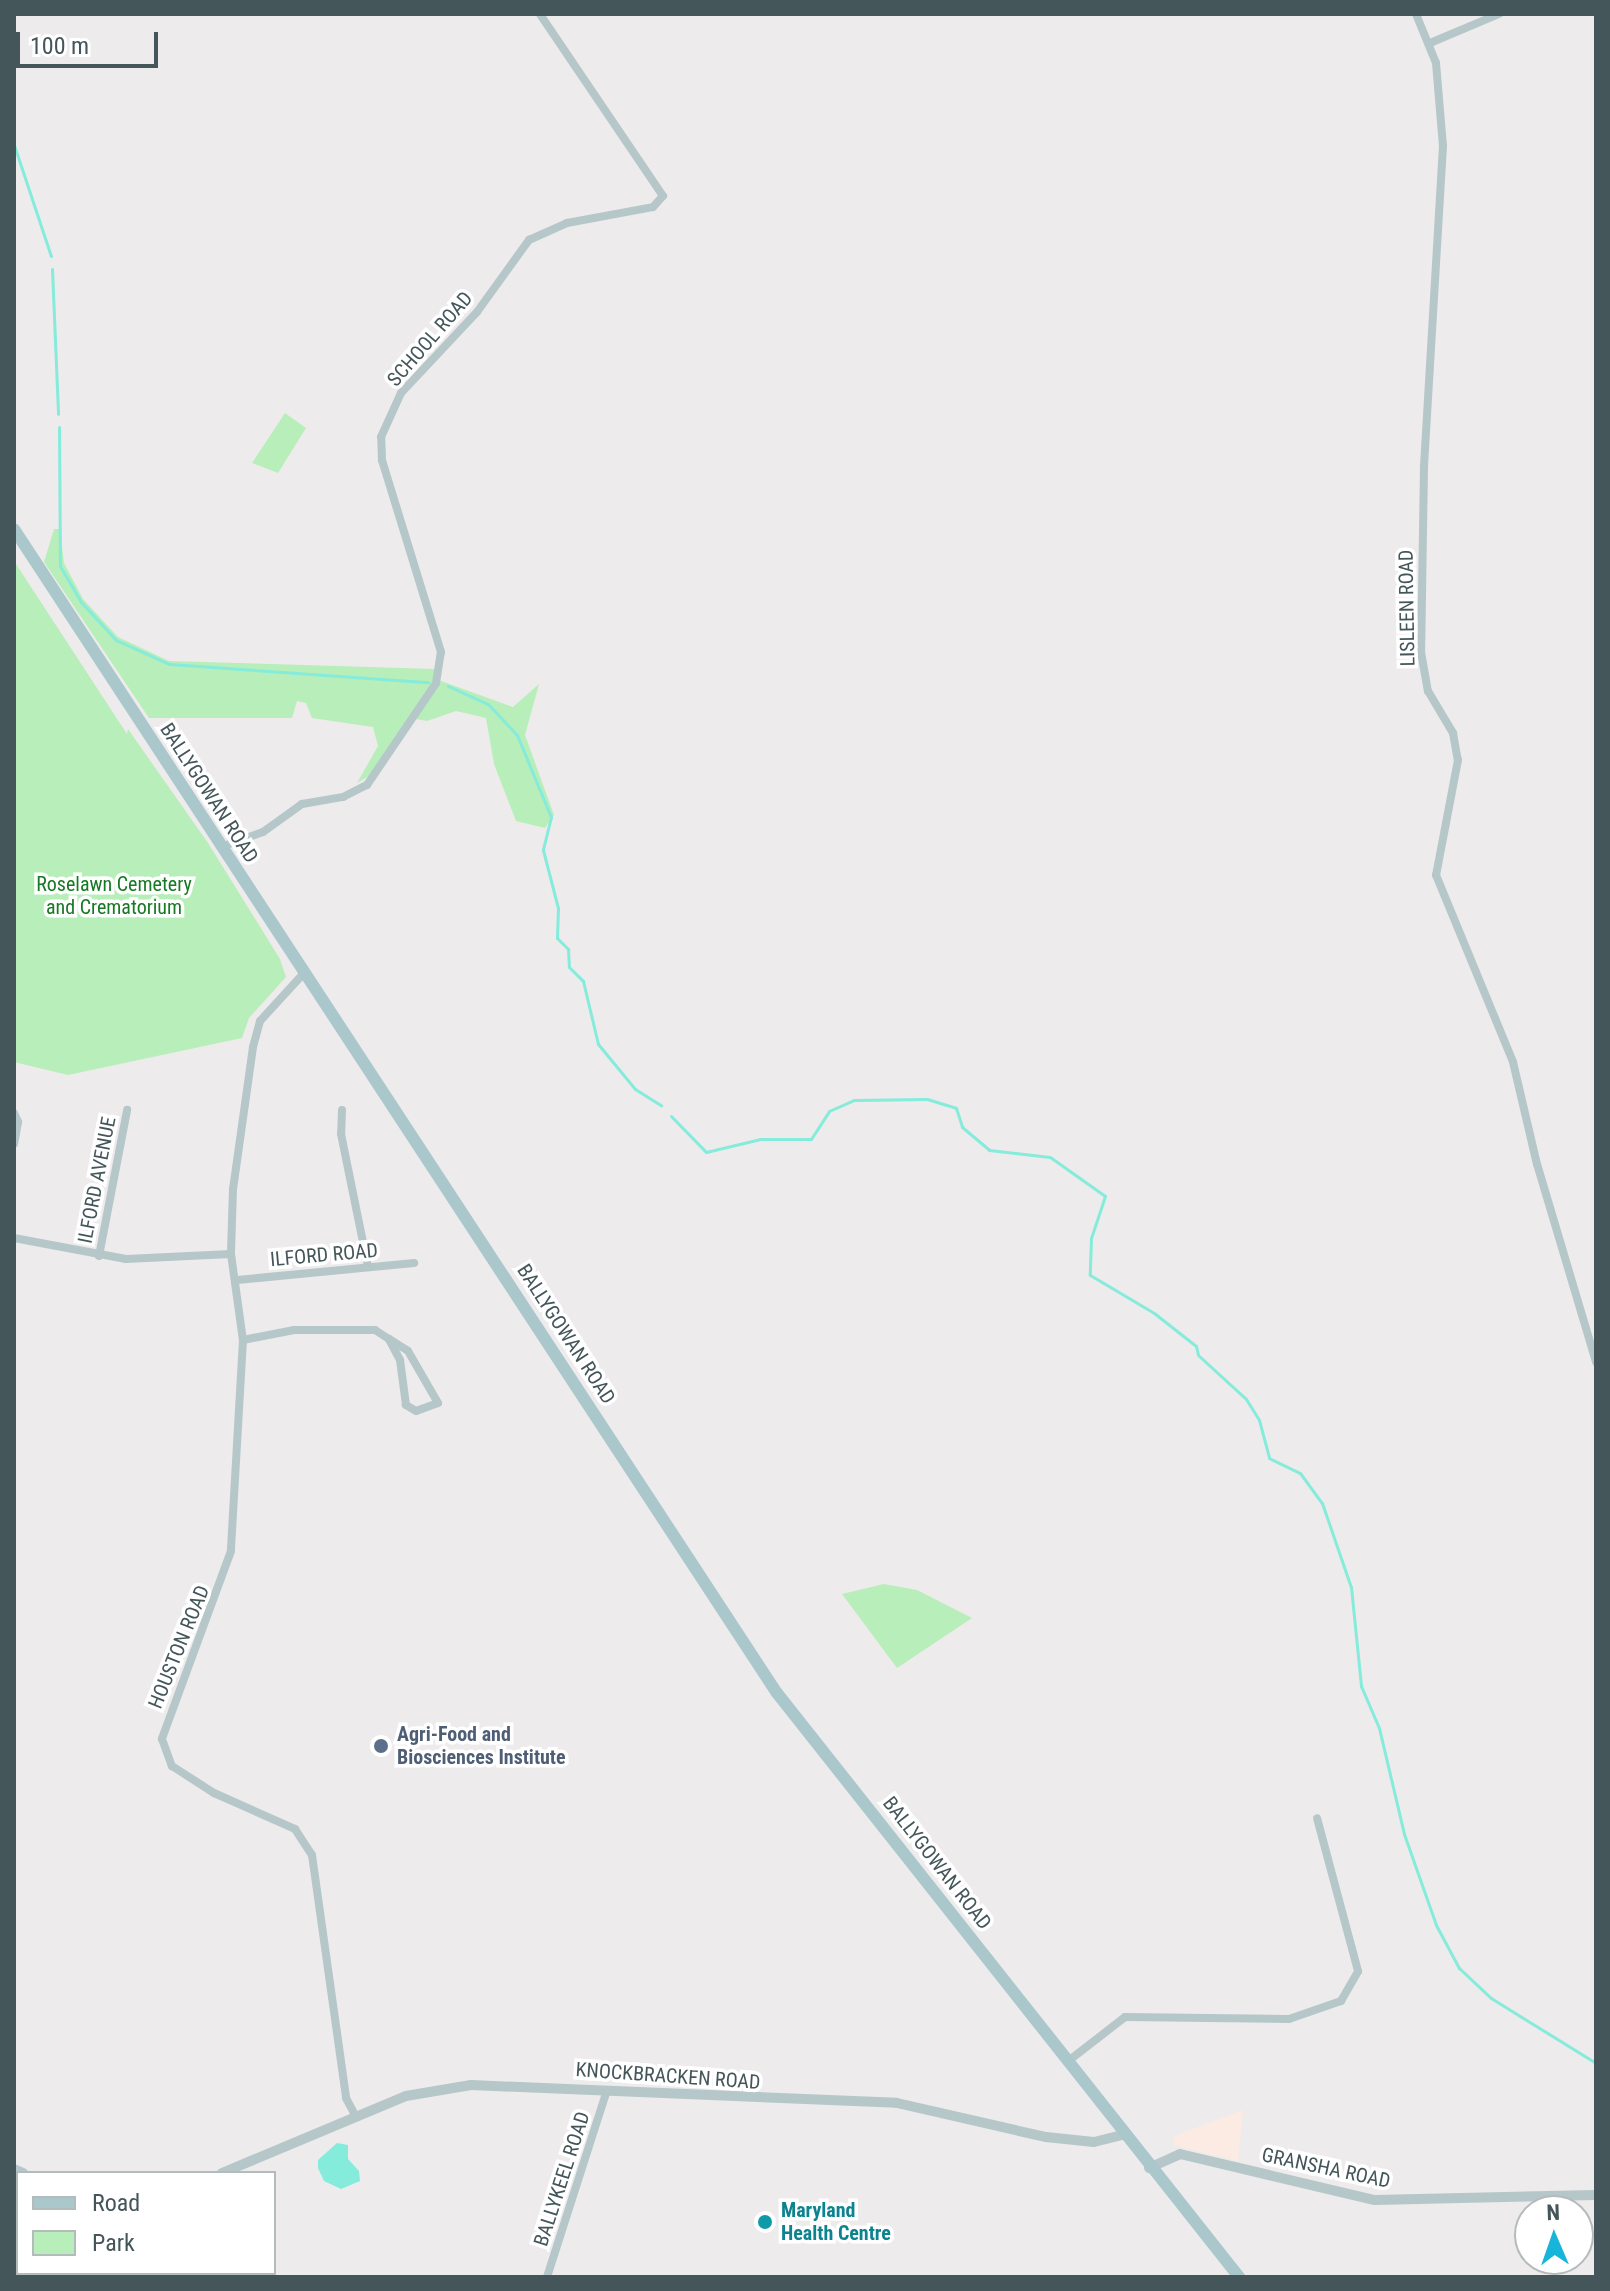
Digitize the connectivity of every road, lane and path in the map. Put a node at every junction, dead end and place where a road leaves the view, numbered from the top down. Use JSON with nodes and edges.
{"nodes":[{"id":1,"x":540,"y":14,"type":"edge"},
{"id":2,"x":1416,"y":14,"type":"edge"},
{"id":3,"x":1499,"y":14,"type":"edge"},
{"id":4,"x":1430,"y":43,"type":"junction"},
{"id":5,"x":14,"y":529,"type":"edge"},
{"id":6,"x":220,"y":847,"type":"junction"},
{"id":7,"x":304,"y":973,"type":"junction"},
{"id":8,"x":127,"y":1110,"type":"dead end"},
{"id":9,"x":342,"y":1110,"type":"dead end"},
{"id":10,"x":14,"y":1113,"type":"edge"},
{"id":11,"x":14,"y":1144,"type":"edge"},
{"id":12,"x":14,"y":1238,"type":"edge"},
{"id":13,"x":231,"y":1254,"type":"junction"},
{"id":14,"x":99,"y":1256,"type":"junction"},
{"id":15,"x":414,"y":1263,"type":"dead end"},
{"id":16,"x":368,"y":1267,"type":"junction"},
{"id":17,"x":237,"y":1280,"type":"junction"},
{"id":18,"x":389,"y":1339,"type":"junction"},
{"id":19,"x":243,"y":1340,"type":"junction"},
{"id":20,"x":1596,"y":1362,"type":"edge"},
{"id":21,"x":1317,"y":1818,"type":"dead end"},
{"id":22,"x":1066,"y":2063,"type":"junction"},
{"id":23,"x":607,"y":2090,"type":"junction"},
{"id":24,"x":356,"y":2117,"type":"junction"},
{"id":25,"x":1123,"y":2135,"type":"junction"},
{"id":26,"x":1149,"y":2168,"type":"junction"},
{"id":27,"x":227,"y":2171,"type":"edge"},
{"id":28,"x":1596,"y":2195,"type":"edge"},
{"id":29,"x":547,"y":2277,"type":"edge"},
{"id":30,"x":1239,"y":2277,"type":"edge"}],
"edges":[{"from":1,"to":6,"type":"street","name":"SCHOOL ROAD"},
{"from":2,"to":4,"type":"street","name":"LISLEEN ROAD"},
{"from":3,"to":4,"type":"street"},
{"from":4,"to":20,"type":"street","name":"LISLEEN ROAD"},
{"from":5,"to":6,"type":"main road","name":"BALLYGOWAN ROAD"},
{"from":6,"to":7,"type":"main road","name":"BALLYGOWAN ROAD"},
{"from":7,"to":13,"type":"street","name":"HOUSTON ROAD"},
{"from":7,"to":22,"type":"main road","name":"BALLYGOWAN ROAD"},
{"from":8,"to":14,"type":"street","name":"ILFORD AVENUE"},
{"from":9,"to":16,"type":"street"},
{"from":10,"to":11,"type":"street"},
{"from":12,"to":14,"type":"street"},
{"from":13,"to":14,"type":"street"},
{"from":13,"to":17,"type":"street","name":"HOUSTON ROAD"},
{"from":15,"to":16,"type":"street","name":"ILFORD ROAD"},
{"from":16,"to":17,"type":"street","name":"ILFORD ROAD"},
{"from":17,"to":19,"type":"street","name":"HOUSTON ROAD"},
{"from":18,"to":18,"type":"street"},
{"from":18,"to":19,"type":"street"},
{"from":19,"to":24,"type":"street","name":"HOUSTON ROAD"},
{"from":21,"to":22,"type":"street"},
{"from":22,"to":25,"type":"main road","name":"BALLYGOWAN ROAD"},
{"from":23,"to":24,"type":"street","name":"KNOCKBRACKEN ROAD"},
{"from":23,"to":25,"type":"street","name":"KNOCKBRACKEN ROAD"},
{"from":23,"to":29,"type":"street","name":"BALLYKEEL ROAD"},
{"from":24,"to":27,"type":"street","name":"KNOCKBRACKEN ROAD"},
{"from":25,"to":26,"type":"main road","name":"BALLYGOWAN ROAD"},
{"from":26,"to":28,"type":"street","name":"GRANSHA ROAD"},
{"from":26,"to":30,"type":"main road","name":"BALLYGOWAN ROAD"}]}
